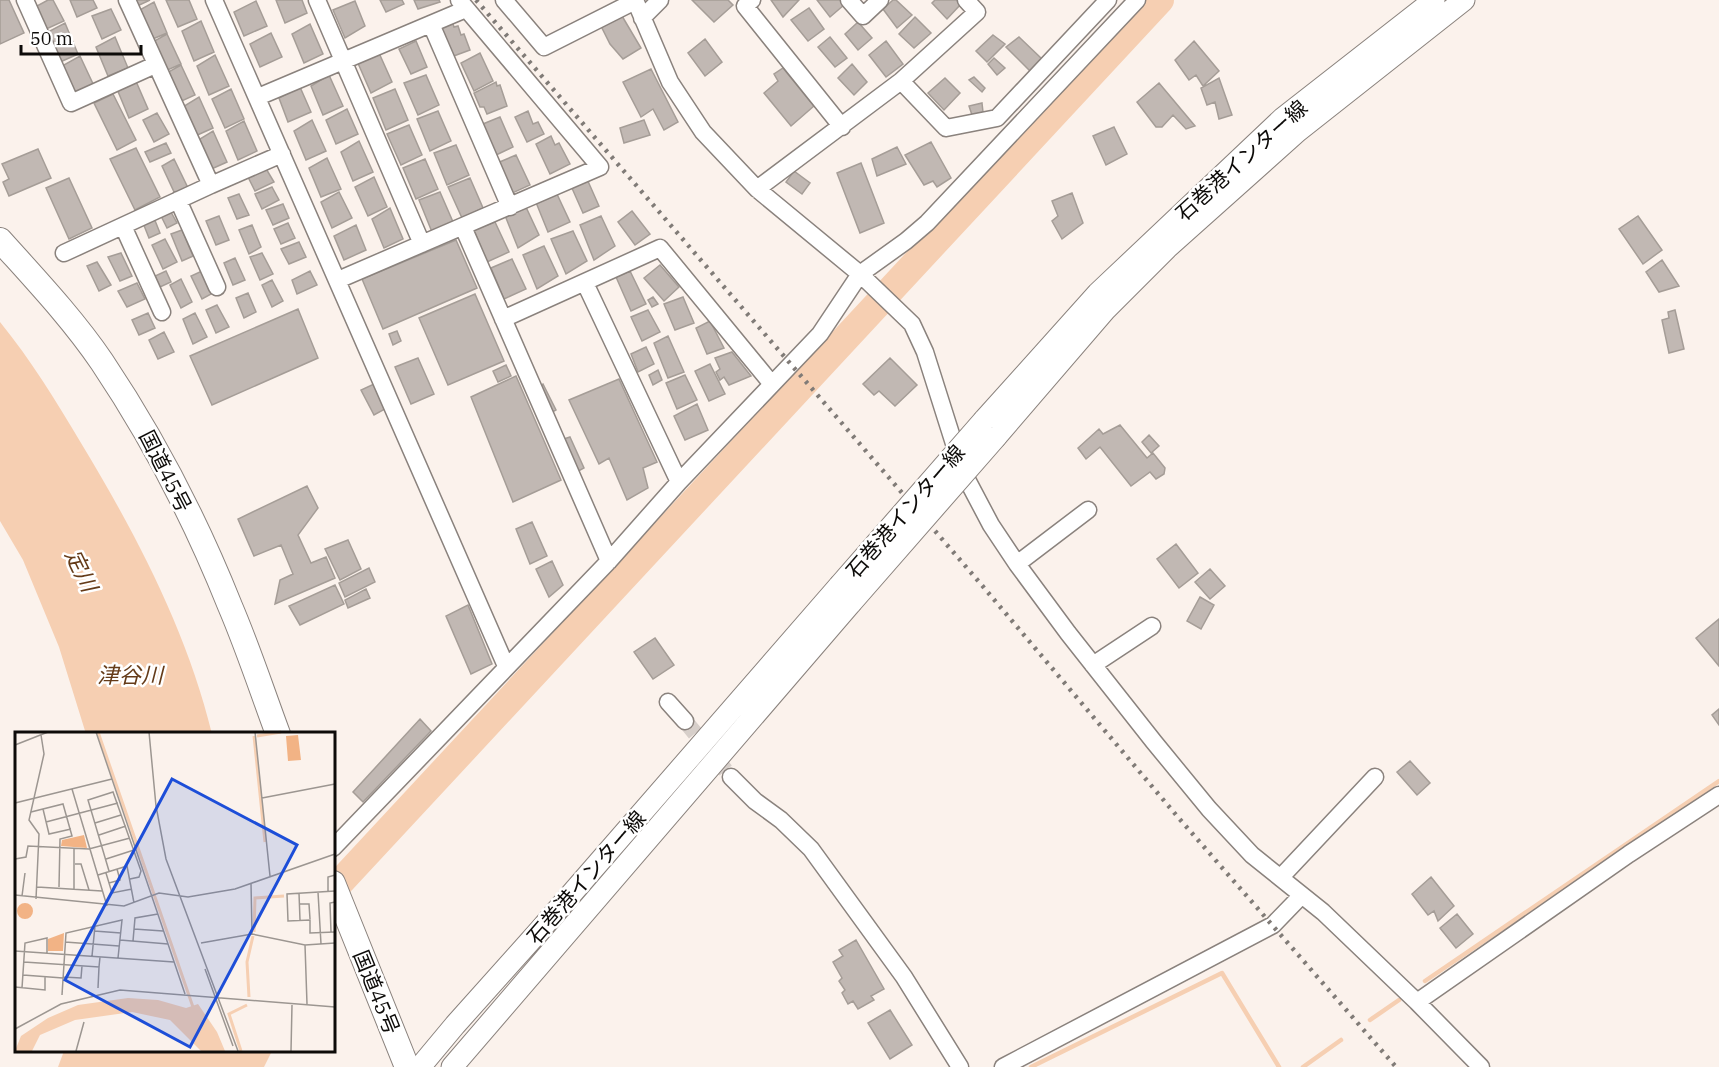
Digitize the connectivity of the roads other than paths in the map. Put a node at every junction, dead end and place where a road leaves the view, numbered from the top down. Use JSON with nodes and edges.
{"nodes":[{"id":1,"x":25,"y":0,"type":"edge"},
{"id":2,"x":127,"y":0,"type":"edge"},
{"id":3,"x":214,"y":0,"type":"edge"},
{"id":4,"x":316,"y":0,"type":"edge"},
{"id":5,"x":504,"y":0,"type":"edge"},
{"id":6,"x":660,"y":0,"type":"edge"},
{"id":7,"x":752,"y":0,"type":"edge"},
{"id":8,"x":849,"y":0,"type":"edge"},
{"id":9,"x":880,"y":0,"type":"edge"},
{"id":10,"x":966,"y":0,"type":"edge"},
{"id":11,"x":1137,"y":0,"type":"edge"},
{"id":12,"x":1434,"y":0,"type":"edge"},
{"id":13,"x":1464,"y":0,"type":"edge"},
{"id":14,"x":635,"y":1,"type":"edge"},
{"id":15,"x":1107,"y":1,"type":"edge"},
{"id":16,"x":462,"y":4,"type":"edge"},
{"id":17,"x":642,"y":18,"type":"junction"},
{"id":18,"x":430,"y":24,"type":"junction"},
{"id":19,"x":345,"y":61,"type":"junction"},
{"id":20,"x":155,"y":65,"type":"junction"},
{"id":21,"x":902,"y":81,"type":"junction"},
{"id":22,"x":258,"y":97,"type":"junction"},
{"id":23,"x":842,"y":127,"type":"junction"},
{"id":24,"x":282,"y":154,"type":"junction"},
{"id":25,"x":211,"y":185,"type":"junction"},
{"id":26,"x":757,"y":189,"type":"junction"},
{"id":27,"x":178,"y":200,"type":"junction"},
{"id":28,"x":510,"y":207,"type":"junction"},
{"id":29,"x":123,"y":226,"type":"junction"},
{"id":30,"x":464,"y":227,"type":"junction"},
{"id":31,"x":0,"y":240,"type":"edge"},
{"id":32,"x":422,"y":244,"type":"junction"},
{"id":33,"x":64,"y":253,"type":"dead end"},
{"id":34,"x":865,"y":279,"type":"junction"},
{"id":35,"x":338,"y":280,"type":"junction"},
{"id":36,"x":585,"y":283,"type":"junction"},
{"id":37,"x":217,"y":287,"type":"dead end"},
{"id":38,"x":162,"y":312,"type":"dead end"},
{"id":39,"x":503,"y":319,"type":"junction"},
{"id":40,"x":771,"y":383,"type":"junction"},
{"id":41,"x":990,"y":428,"type":"junction"},
{"id":42,"x":679,"y":482,"type":"junction"},
{"id":43,"x":1088,"y":510,"type":"dead end"},
{"id":44,"x":609,"y":561,"type":"junction"},
{"id":45,"x":1017,"y":564,"type":"junction"},
{"id":46,"x":845,"y":594,"type":"junction"},
{"id":47,"x":1152,"y":626,"type":"dead end"},
{"id":48,"x":1093,"y":665,"type":"junction"},
{"id":49,"x":506,"y":666,"type":"junction"},
{"id":50,"x":668,"y":702,"type":"dead end"},
{"id":51,"x":685,"y":721,"type":"tunnel mouth"},
{"id":52,"x":277,"y":732,"type":"edge"},
{"id":53,"x":730,"y":777,"type":"tunnel mouth"},
{"id":54,"x":1375,"y":777,"type":"dead end"},
{"id":55,"x":1719,"y":795,"type":"edge"},
{"id":56,"x":334,"y":848,"type":"edge"},
{"id":57,"x":1281,"y":877,"type":"junction"},
{"id":58,"x":337,"y":893,"type":"edge"},
{"id":59,"x":1302,"y":895,"type":"junction"},
{"id":60,"x":1418,"y":1002,"type":"junction"},
{"id":61,"x":407,"y":1067,"type":"edge"},
{"id":62,"x":420,"y":1067,"type":"edge"},
{"id":63,"x":452,"y":1067,"type":"edge"},
{"id":64,"x":960,"y":1067,"type":"edge"},
{"id":65,"x":1003,"y":1067,"type":"edge"},
{"id":66,"x":1481,"y":1067,"type":"edge"}],
"edges":[{"from":1,"to":20,"type":"street"},
{"from":2,"to":20,"type":"street"},
{"from":3,"to":22,"type":"street"},
{"from":4,"to":19,"type":"street"},
{"from":5,"to":14,"type":"street"},
{"from":6,"to":17,"type":"street"},
{"from":7,"to":23,"type":"street"},
{"from":8,"to":9,"type":"street"},
{"from":10,"to":21,"type":"street"},
{"from":11,"to":34,"type":"street"},
{"from":12,"to":41,"type":"main road","name":"石巻港インター線"},
{"from":13,"to":41,"type":"main road","name":"石巻港インター線"},
{"from":14,"to":17,"type":"street"},
{"from":15,"to":21,"type":"street"},
{"from":16,"to":18,"type":"street"},
{"from":16,"to":28,"type":"street"},
{"from":17,"to":26,"type":"street"},
{"from":18,"to":19,"type":"street"},
{"from":18,"to":28,"type":"street"},
{"from":19,"to":22,"type":"street"},
{"from":19,"to":32,"type":"street"},
{"from":20,"to":25,"type":"street"},
{"from":21,"to":23,"type":"street"},
{"from":22,"to":24,"type":"street"},
{"from":23,"to":26,"type":"street"},
{"from":24,"to":25,"type":"street"},
{"from":24,"to":35,"type":"street"},
{"from":25,"to":27,"type":"street"},
{"from":26,"to":34,"type":"street"},
{"from":27,"to":29,"type":"street"},
{"from":27,"to":37,"type":"street"},
{"from":28,"to":30,"type":"street"},
{"from":29,"to":33,"type":"street"},
{"from":29,"to":38,"type":"street"},
{"from":30,"to":32,"type":"street"},
{"from":30,"to":39,"type":"street"},
{"from":31,"to":52,"type":"highway","name":"国道45号"},
{"from":32,"to":35,"type":"street"},
{"from":34,"to":40,"type":"street"},
{"from":34,"to":45,"type":"street"},
{"from":35,"to":49,"type":"street"},
{"from":36,"to":39,"type":"street"},
{"from":36,"to":40,"type":"street"},
{"from":36,"to":42,"type":"street"},
{"from":39,"to":44,"type":"street"},
{"from":40,"to":42,"type":"street"},
{"from":41,"to":46,"type":"main road","name":"石巻港インター線","bridge":true},
{"from":42,"to":44,"type":"street"},
{"from":43,"to":45,"type":"street"},
{"from":44,"to":49,"type":"street"},
{"from":45,"to":48,"type":"street"},
{"from":46,"to":62,"type":"main road","name":"石巻港インター線"},
{"from":46,"to":63,"type":"main road","name":"石巻港インター線"},
{"from":47,"to":48,"type":"street"},
{"from":48,"to":57,"type":"street"},
{"from":49,"to":56,"type":"street"},
{"from":50,"to":51,"type":"street"},
{"from":53,"to":64,"type":"street"},
{"from":54,"to":57,"type":"street"},
{"from":55,"to":60,"type":"street"},
{"from":57,"to":59,"type":"street"},
{"from":58,"to":61,"type":"highway","name":"国道45号"},
{"from":59,"to":60,"type":"street"},
{"from":59,"to":65,"type":"street"},
{"from":60,"to":66,"type":"street"}]}
